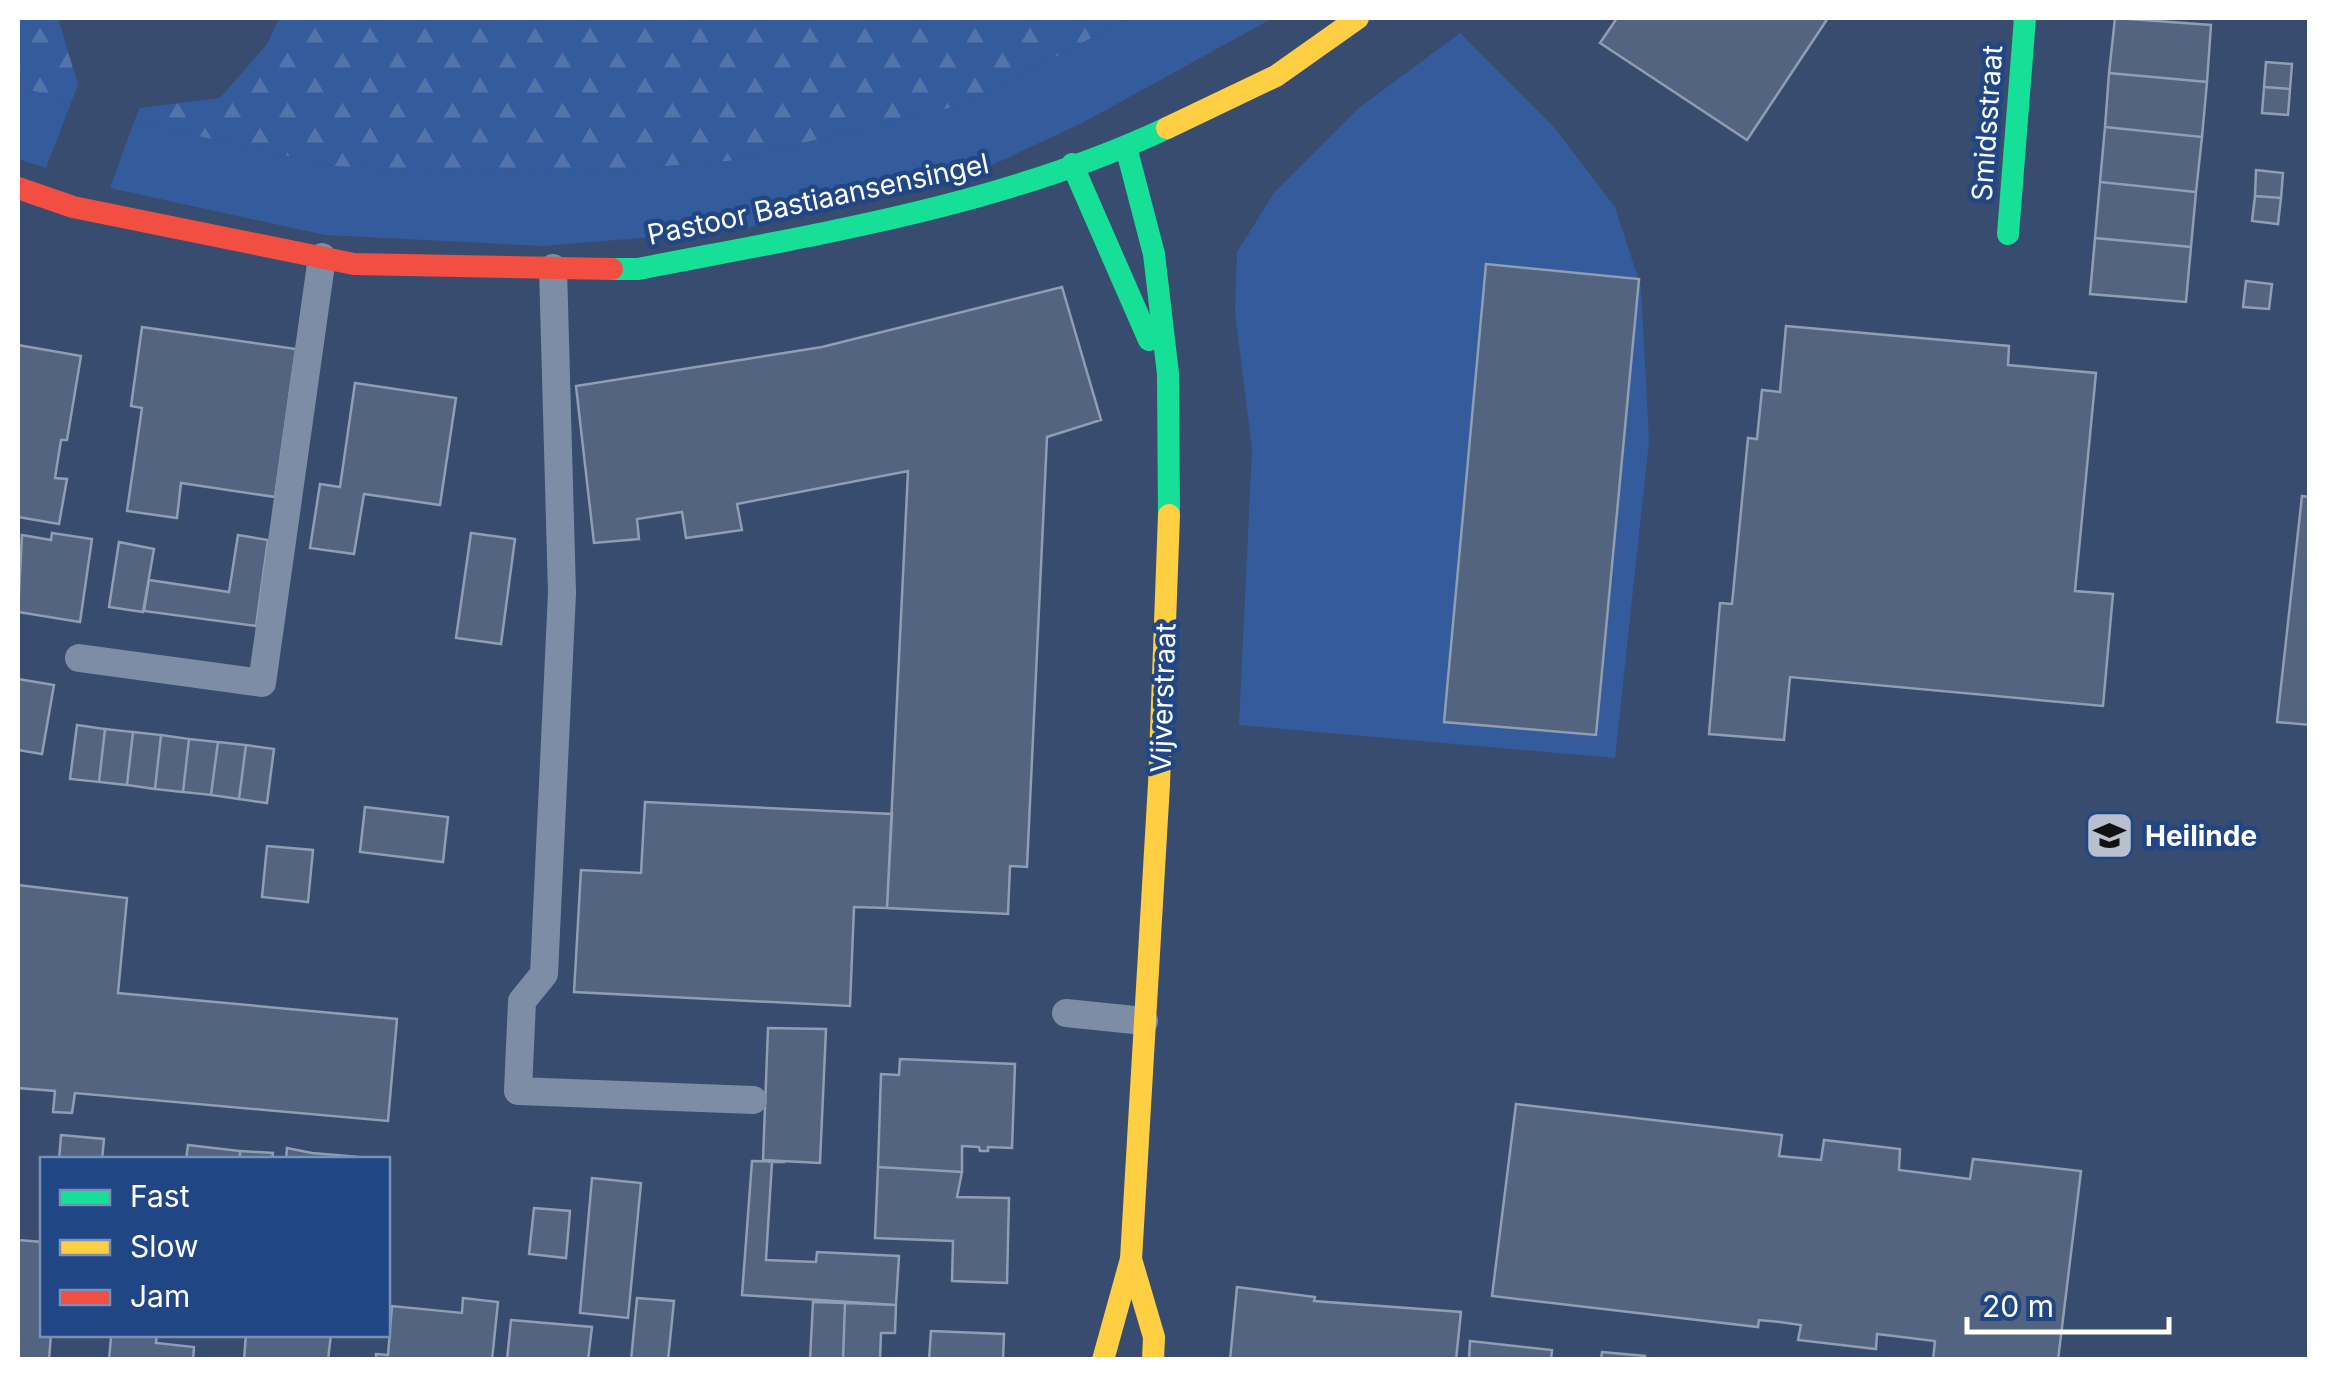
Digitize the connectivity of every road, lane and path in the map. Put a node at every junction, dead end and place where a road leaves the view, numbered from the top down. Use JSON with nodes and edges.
{"nodes":[{"id":1,"x":1358,"y":18,"type":"edge"},
{"id":2,"x":2025,"y":18,"type":"edge"},
{"id":3,"x":1126,"y":146,"type":"junction"},
{"id":4,"x":1072,"y":164,"type":"junction"},
{"id":5,"x":18,"y":188,"type":"edge"},
{"id":6,"x":2008,"y":234,"type":"dead end"},
{"id":7,"x":322,"y":258,"type":"junction"},
{"id":8,"x":553,"y":268,"type":"junction"},
{"id":9,"x":1168,"y":374,"type":"junction"},
{"id":10,"x":78,"y":658,"type":"dead end"},
{"id":11,"x":1066,"y":1014,"type":"dead end"},
{"id":12,"x":1144,"y":1020,"type":"junction"},
{"id":13,"x":753,"y":1100,"type":"dead end"},
{"id":14,"x":1130,"y":1259,"type":"junction"},
{"id":15,"x":1104,"y":1360,"type":"edge"},
{"id":16,"x":1153,"y":1360,"type":"edge"}],
"edges":[{"from":1,"to":3,"type":"street","name":"Pastoor Bastiaansensingel"},
{"from":2,"to":6,"type":"street","name":"Smidsstraat"},
{"from":3,"to":4,"type":"street","name":"Pastoor Bastiaansensingel"},
{"from":3,"to":9,"type":"street","name":"Vijverstraat"},
{"from":4,"to":8,"type":"street","name":"Pastoor Bastiaansensingel"},
{"from":4,"to":9,"type":"street","name":"Vijverstraat"},
{"from":5,"to":7,"type":"street","name":"Pastoor Bastiaansensingel"},
{"from":7,"to":8,"type":"street","name":"Pastoor Bastiaansensingel"},
{"from":7,"to":10,"type":"lane"},
{"from":8,"to":13,"type":"lane"},
{"from":9,"to":12,"type":"street","name":"Vijverstraat"},
{"from":11,"to":12,"type":"lane"},
{"from":12,"to":14,"type":"street","name":"Vijverstraat"},
{"from":14,"to":15,"type":"street","name":"Vijverstraat"},
{"from":14,"to":16,"type":"street","name":"Vijverstraat"}]}
